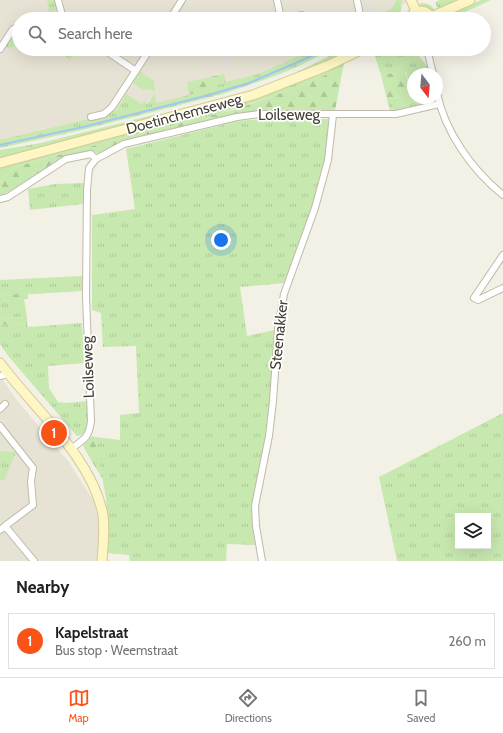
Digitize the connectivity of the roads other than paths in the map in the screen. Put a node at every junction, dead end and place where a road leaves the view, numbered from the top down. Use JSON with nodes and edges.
{"nodes":[{"id":1,"x":58,"y":0,"type":"edge"},
{"id":2,"x":182,"y":0,"type":"edge"},
{"id":3,"x":277,"y":0,"type":"edge"},
{"id":4,"x":356,"y":0,"type":"edge"},
{"id":5,"x":411,"y":0,"type":"edge"},
{"id":6,"x":470,"y":0,"type":"edge"},
{"id":7,"x":416,"y":11,"type":"joint"},
{"id":8,"x":61,"y":12,"type":"edge"},
{"id":9,"x":174,"y":12,"type":"edge"},
{"id":10,"x":280,"y":12,"type":"edge"},
{"id":11,"x":359,"y":12,"type":"edge"},
{"id":12,"x":427,"y":12,"type":"edge"},
{"id":13,"x":444,"y":12,"type":"edge"},
{"id":14,"x":12,"y":29,"type":"edge"},
{"id":15,"x":0,"y":49,"type":"edge"},
{"id":16,"x":114,"y":56,"type":"edge"},
{"id":17,"x":146,"y":56,"type":"edge"},
{"id":18,"x":348,"y":56,"type":"edge"},
{"id":19,"x":429,"y":56,"type":"edge"},
{"id":20,"x":432,"y":68,"type":"edge"},
{"id":21,"x":136,"y":71,"type":"junction"},
{"id":22,"x":439,"y":104,"type":"joint"},
{"id":23,"x":333,"y":115,"type":"junction"},
{"id":24,"x":91,"y":117,"type":"dead end"},
{"id":25,"x":96,"y":159,"type":"junction"},
{"id":26,"x":0,"y":163,"type":"edge"},
{"id":27,"x":503,"y":195,"type":"edge"},
{"id":28,"x":0,"y":199,"type":"edge"},
{"id":29,"x":503,"y":255,"type":"edge"},
{"id":30,"x":503,"y":288,"type":"edge"},
{"id":31,"x":0,"y":363,"type":"edge"},
{"id":32,"x":4,"y":375,"type":"edge"},
{"id":33,"x":5,"y":404,"type":"dead end"},
{"id":34,"x":0,"y":409,"type":"edge"},
{"id":35,"x":0,"y":426,"type":"edge"},
{"id":36,"x":72,"y":449,"type":"junction"},
{"id":37,"x":3,"y":528,"type":"edge"},
{"id":38,"x":34,"y":561,"type":"edge"},
{"id":39,"x":102,"y":561,"type":"edge"},
{"id":40,"x":262,"y":561,"type":"edge"}],
"edges":[{"from":1,"to":8,"type":"street"},
{"from":2,"to":9,"type":"street"},
{"from":3,"to":10,"type":"street"},
{"from":4,"to":11,"type":"street"},
{"from":5,"to":7,"type":"main road"},
{"from":6,"to":13,"type":"main road"},
{"from":7,"to":12,"type":"main road"},
{"from":14,"to":15,"type":"street"},
{"from":16,"to":21,"type":"street"},
{"from":17,"to":21,"type":"street"},
{"from":18,"to":26,"type":"main road","name":"Doetinchemseweg"},
{"from":19,"to":20,"type":"street"},
{"from":21,"to":24,"type":"street"},
{"from":22,"to":23,"type":"street","name":"Loilseweg"},
{"from":22,"to":27,"type":"street"},
{"from":23,"to":25,"type":"street","name":"Loilseweg"},
{"from":23,"to":40,"type":"street","name":"Steenakker"},
{"from":25,"to":28,"type":"street"},
{"from":25,"to":36,"type":"street","name":"Loilseweg"},
{"from":29,"to":30,"type":"street"},
{"from":31,"to":32,"type":"main road"},
{"from":32,"to":36,"type":"main road"},
{"from":33,"to":34,"type":"street"},
{"from":35,"to":37,"type":"street"},
{"from":36,"to":39,"type":"main road"},
{"from":37,"to":38,"type":"street"}]}
